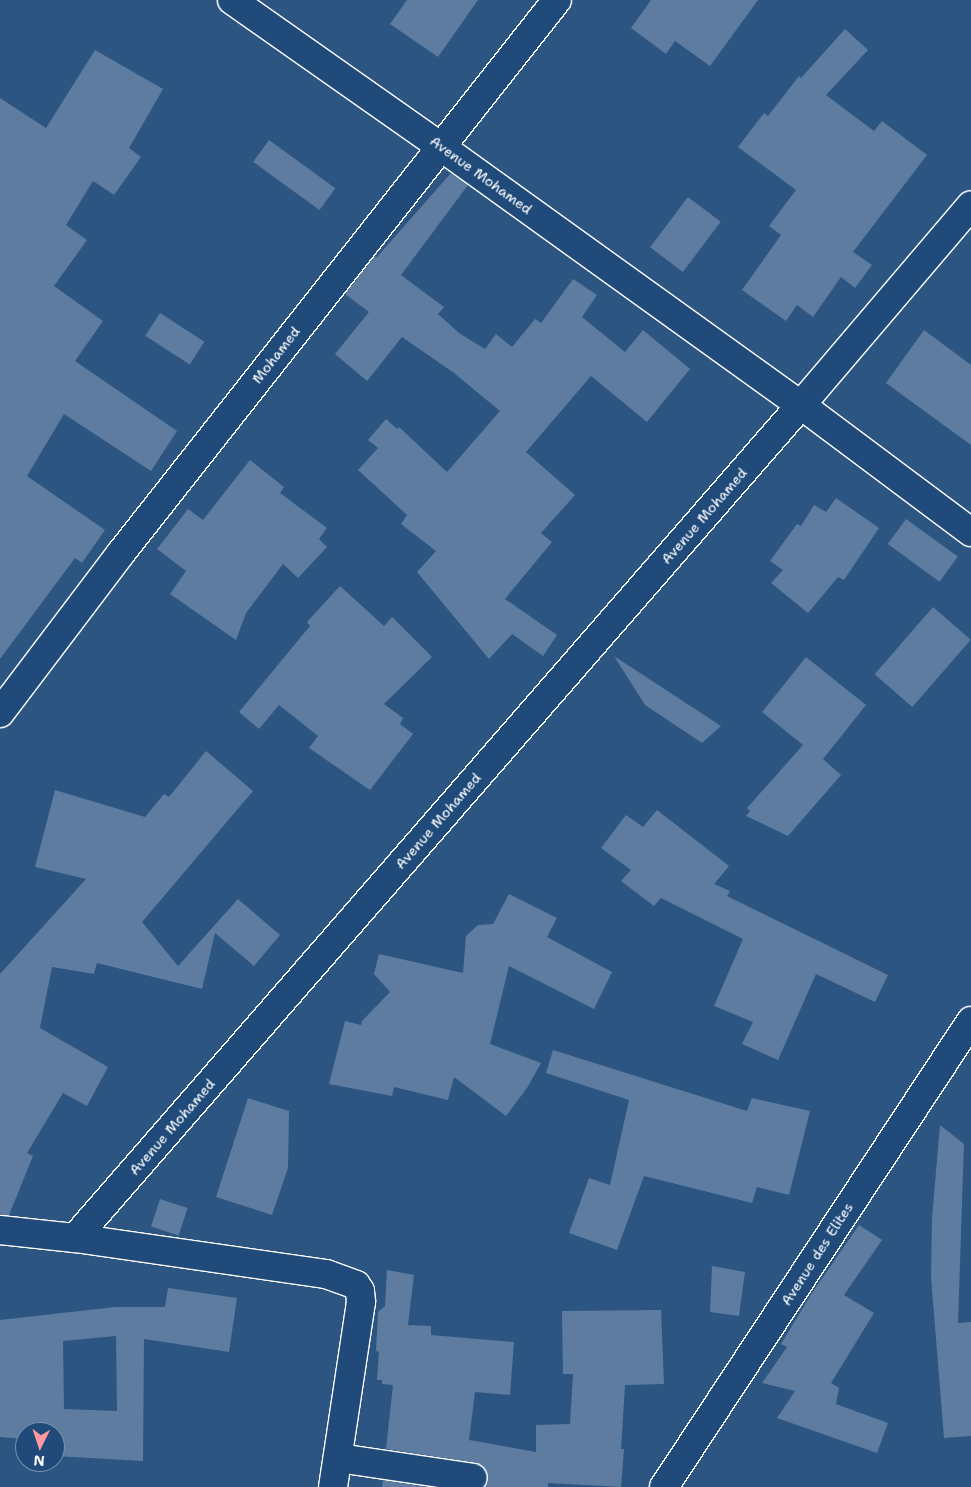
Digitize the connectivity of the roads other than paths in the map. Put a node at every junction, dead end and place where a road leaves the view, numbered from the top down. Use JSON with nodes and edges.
{"nodes":[{"id":1,"x":232,"y":0,"type":"edge"},
{"id":2,"x":557,"y":0,"type":"edge"},
{"id":3,"x":440,"y":146,"type":"junction"},
{"id":4,"x":971,"y":204,"type":"edge"},
{"id":5,"x":801,"y":405,"type":"junction"},
{"id":6,"x":971,"y":532,"type":"edge"},
{"id":7,"x":0,"y":713,"type":"edge"},
{"id":8,"x":971,"y":1021,"type":"edge"},
{"id":9,"x":0,"y":1230,"type":"edge"},
{"id":10,"x":75,"y":1238,"type":"junction"},
{"id":11,"x":338,"y":1458,"type":"junction"},
{"id":12,"x":473,"y":1478,"type":"dead end"},
{"id":13,"x":333,"y":1487,"type":"edge"},
{"id":14,"x":664,"y":1487,"type":"edge"}],
"edges":[{"from":1,"to":3,"type":"street","name":"Avenue Mohamed"},
{"from":2,"to":3,"type":"street","name":"Mohamed"},
{"from":3,"to":5,"type":"street","name":"Avenue Mohamed"},
{"from":3,"to":7,"type":"street","name":"Mohamed"},
{"from":4,"to":5,"type":"street","name":"Avenue Mohamed"},
{"from":5,"to":6,"type":"street","name":"Avenue Mohamed"},
{"from":5,"to":10,"type":"street","name":"Avenue Mohamed"},
{"from":8,"to":14,"type":"street","name":"Avenue des Elites"},
{"from":9,"to":10,"type":"street"},
{"from":10,"to":11,"type":"street"},
{"from":11,"to":12,"type":"street"},
{"from":11,"to":13,"type":"street"}]}
